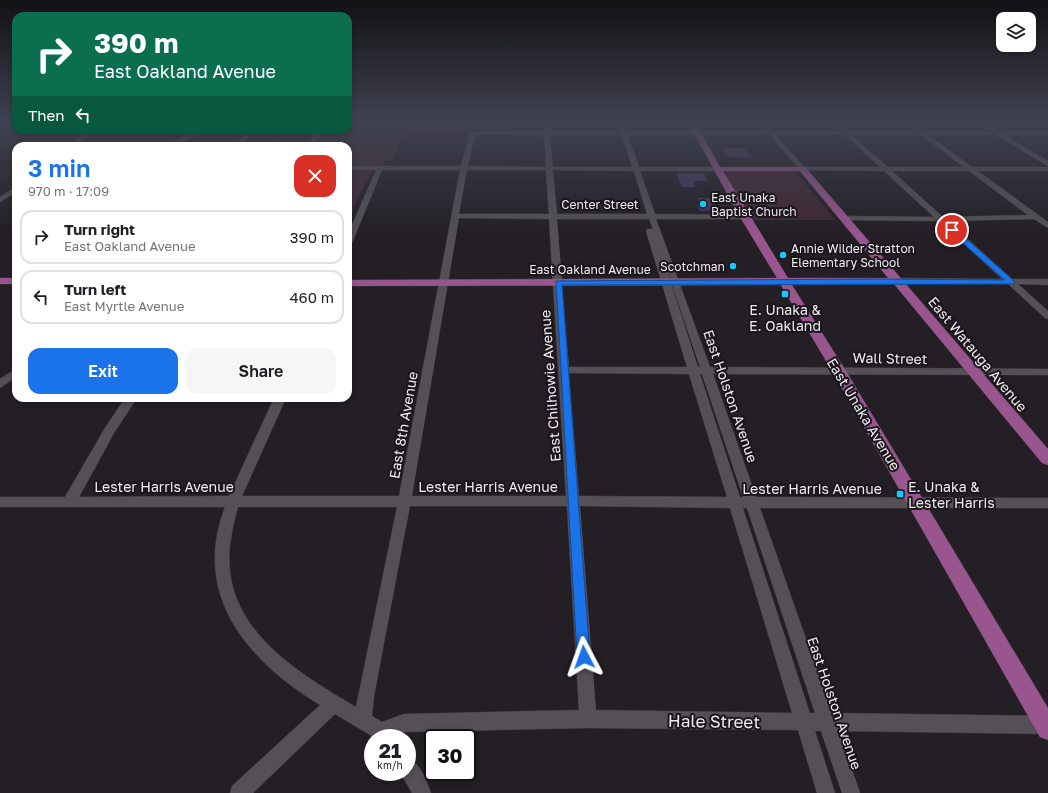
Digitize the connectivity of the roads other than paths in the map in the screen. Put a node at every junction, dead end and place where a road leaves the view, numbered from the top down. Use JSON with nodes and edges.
{"nodes":[{"id":1,"x":466,"y":159,"type":"edge"},
{"id":2,"x":549,"y":159,"type":"edge"},
{"id":3,"x":630,"y":159,"type":"edge"},
{"id":4,"x":713,"y":159,"type":"edge"},
{"id":5,"x":793,"y":159,"type":"edge"},
{"id":6,"x":874,"y":159,"type":"edge"},
{"id":7,"x":957,"y":159,"type":"edge"},
{"id":8,"x":352,"y":168,"type":"edge"},
{"id":9,"x":380,"y":168,"type":"junction"},
{"id":10,"x":464,"y":168,"type":"junction"},
{"id":11,"x":550,"y":168,"type":"junction"},
{"id":12,"x":633,"y":169,"type":"junction"},
{"id":13,"x":719,"y":169,"type":"junction"},
{"id":14,"x":802,"y":169,"type":"junction"},
{"id":15,"x":885,"y":169,"type":"junction"},
{"id":16,"x":971,"y":169,"type":"junction"},
{"id":17,"x":1048,"y":169,"type":"edge"},
{"id":18,"x":12,"y":192,"type":"edge"},
{"id":19,"x":0,"y":200,"type":"edge"},
{"id":20,"x":456,"y":216,"type":"junction"},
{"id":21,"x":553,"y":216,"type":"junction"},
{"id":22,"x":649,"y":216,"type":"junction"},
{"id":23,"x":745,"y":217,"type":"junction"},
{"id":24,"x":1035,"y":217,"type":"junction"},
{"id":25,"x":843,"y":218,"type":"junction"},
{"id":26,"x":940,"y":219,"type":"junction"},
{"id":27,"x":1048,"y":226,"type":"edge"},
{"id":28,"x":352,"y":233,"type":"edge"},
{"id":29,"x":0,"y":281,"type":"edge"},
{"id":30,"x":897,"y":281,"type":"junction"},
{"id":31,"x":12,"y":282,"type":"edge"},
{"id":32,"x":444,"y":282,"type":"junction"},
{"id":33,"x":671,"y":282,"type":"junction"},
{"id":34,"x":785,"y":282,"type":"junction"},
{"id":35,"x":1011,"y":282,"type":"junction"},
{"id":36,"x":1048,"y":282,"type":"edge"},
{"id":37,"x":352,"y":283,"type":"edge"},
{"id":38,"x":558,"y":283,"type":"junction"},
{"id":39,"x":1048,"y":316,"type":"edge"},
{"id":40,"x":564,"y":370,"type":"junction"},
{"id":41,"x":694,"y":371,"type":"junction"},
{"id":42,"x":707,"y":371,"type":"junction"},
{"id":43,"x":839,"y":371,"type":"junction"},
{"id":44,"x":1048,"y":372,"type":"edge"},
{"id":45,"x":974,"y":373,"type":"junction"},
{"id":46,"x":12,"y":375,"type":"edge"},
{"id":47,"x":0,"y":384,"type":"edge"},
{"id":48,"x":128,"y":402,"type":"edge"},
{"id":49,"x":278,"y":402,"type":"edge"},
{"id":50,"x":1048,"y":459,"type":"edge"},
{"id":51,"x":573,"y":501,"type":"junction"},
{"id":52,"x":0,"y":502,"type":"edge"},
{"id":53,"x":69,"y":502,"type":"junction"},
{"id":54,"x":404,"y":502,"type":"junction"},
{"id":55,"x":233,"y":503,"type":"junction"},
{"id":56,"x":736,"y":503,"type":"junction"},
{"id":57,"x":752,"y":503,"type":"junction"},
{"id":58,"x":1048,"y":503,"type":"edge"},
{"id":59,"x":917,"y":504,"type":"junction"},
{"id":60,"x":334,"y":703,"type":"junction"},
{"id":61,"x":588,"y":719,"type":"junction"},
{"id":62,"x":363,"y":720,"type":"junction"},
{"id":63,"x":803,"y":722,"type":"junction"},
{"id":64,"x":826,"y":723,"type":"junction"},
{"id":65,"x":1047,"y":726,"type":"edge"},
{"id":66,"x":376,"y":729,"type":"edge"},
{"id":67,"x":394,"y":729,"type":"edge"},
{"id":68,"x":416,"y":780,"type":"edge"},
{"id":69,"x":239,"y":793,"type":"edge"},
{"id":70,"x":422,"y":793,"type":"edge"},
{"id":71,"x":826,"y":793,"type":"edge"},
{"id":72,"x":851,"y":793,"type":"edge"}],
"edges":[{"from":1,"to":10,"type":"street","name":"East 8th Avenue"},
{"from":2,"to":11,"type":"street","name":"East Chilhowie Avenue"},
{"from":3,"to":12,"type":"street","name":"East Holston Avenue"},
{"from":4,"to":13,"type":"main road","name":"East Unaka Avenue"},
{"from":5,"to":14,"type":"street","name":"East Watauga Avenue"},
{"from":6,"to":15,"type":"street"},
{"from":7,"to":16,"type":"street"},
{"from":8,"to":9,"type":"street"},
{"from":9,"to":10,"type":"street"},
{"from":9,"to":28,"type":"street"},
{"from":10,"to":11,"type":"street"},
{"from":10,"to":20,"type":"street","name":"East 8th Avenue"},
{"from":11,"to":12,"type":"street"},
{"from":11,"to":21,"type":"street","name":"East Chilhowie Avenue"},
{"from":12,"to":13,"type":"street"},
{"from":12,"to":22,"type":"street","name":"East Holston Avenue"},
{"from":13,"to":14,"type":"main road"},
{"from":13,"to":23,"type":"main road","name":"East Unaka Avenue"},
{"from":14,"to":15,"type":"street"},
{"from":14,"to":25,"type":"main road","name":"East Watauga Avenue"},
{"from":15,"to":16,"type":"street"},
{"from":15,"to":26,"type":"street"},
{"from":16,"to":17,"type":"street"},
{"from":16,"to":24,"type":"street"},
{"from":18,"to":19,"type":"street"},
{"from":20,"to":21,"type":"street","name":"Center Street"},
{"from":20,"to":32,"type":"street","name":"East 8th Avenue"},
{"from":21,"to":22,"type":"street","name":"Center Street"},
{"from":21,"to":38,"type":"street","name":"East Chilhowie Avenue"},
{"from":22,"to":23,"type":"street","name":"Center Street"},
{"from":22,"to":33,"type":"street","name":"East Holston Avenue"},
{"from":23,"to":34,"type":"main road","name":"East Unaka Avenue"},
{"from":24,"to":26,"type":"street"},
{"from":24,"to":27,"type":"street"},
{"from":25,"to":26,"type":"street"},
{"from":25,"to":30,"type":"main road","name":"East Watauga Avenue"},
{"from":26,"to":35,"type":"street"},
{"from":29,"to":31,"type":"main road"},
{"from":30,"to":34,"type":"main road","name":"East Oakland Avenue"},
{"from":30,"to":35,"type":"street","name":"East Oakland Avenue"},
{"from":30,"to":45,"type":"main road","name":"East Watauga Avenue"},
{"from":32,"to":37,"type":"main road","name":"East Oakland Avenue"},
{"from":32,"to":38,"type":"main road","name":"East Oakland Avenue"},
{"from":32,"to":54,"type":"street","name":"East 8th Avenue"},
{"from":33,"to":34,"type":"main road","name":"East Oakland Avenue"},
{"from":33,"to":38,"type":"main road","name":"East Oakland Avenue"},
{"from":33,"to":41,"type":"street","name":"East Holston Avenue"},
{"from":33,"to":42,"type":"street","name":"East Holston Avenue"},
{"from":34,"to":43,"type":"main road","name":"East Unaka Avenue"},
{"from":35,"to":36,"type":"street","name":"East Oakland Avenue"},
{"from":35,"to":39,"type":"street"},
{"from":38,"to":40,"type":"street","name":"East Chilhowie Avenue"},
{"from":40,"to":41,"type":"street","name":"Wall Street"},
{"from":40,"to":51,"type":"street","name":"East Chilhowie Avenue"},
{"from":41,"to":42,"type":"street","name":"Wall Street"},
{"from":41,"to":56,"type":"street","name":"East Holston Avenue"},
{"from":42,"to":43,"type":"street","name":"Wall Street"},
{"from":42,"to":57,"type":"street","name":"East Holston Avenue"},
{"from":43,"to":45,"type":"street","name":"Wall Street"},
{"from":43,"to":59,"type":"main road","name":"East Unaka Avenue"},
{"from":44,"to":45,"type":"street","name":"Wall Street"},
{"from":45,"to":50,"type":"main road","name":"East Watauga Avenue"},
{"from":46,"to":47,"type":"street"},
{"from":48,"to":53,"type":"street"},
{"from":49,"to":55,"type":"street"},
{"from":51,"to":54,"type":"street","name":"Lester Harris Avenue"},
{"from":51,"to":56,"type":"street","name":"Lester Harris Avenue"},
{"from":51,"to":61,"type":"street","name":"East Chilhowie Avenue"},
{"from":52,"to":53,"type":"street","name":"Lester Harris Avenue"},
{"from":53,"to":55,"type":"street","name":"Lester Harris Avenue"},
{"from":54,"to":55,"type":"street","name":"Lester Harris Avenue"},
{"from":54,"to":62,"type":"street","name":"East 8th Avenue"},
{"from":55,"to":60,"type":"street"},
{"from":56,"to":57,"type":"street","name":"Lester Harris Avenue"},
{"from":56,"to":63,"type":"street","name":"East Holston Avenue"},
{"from":57,"to":59,"type":"street","name":"Lester Harris Avenue"},
{"from":57,"to":64,"type":"street","name":"East Holston Avenue"},
{"from":58,"to":59,"type":"street","name":"Lester Harris Avenue"},
{"from":59,"to":65,"type":"main road","name":"East Unaka Avenue"},
{"from":60,"to":62,"type":"street"},
{"from":60,"to":69,"type":"street"},
{"from":61,"to":63,"type":"street","name":"Hale Street"},
{"from":61,"to":67,"type":"street","name":"Hale Street"},
{"from":62,"to":66,"type":"street"},
{"from":63,"to":64,"type":"street","name":"Hale Street"},
{"from":63,"to":71,"type":"street","name":"East Holston Avenue"},
{"from":64,"to":65,"type":"street","name":"Hale Street"},
{"from":64,"to":72,"type":"street","name":"East Holston Avenue"},
{"from":68,"to":70,"type":"street"}]}
